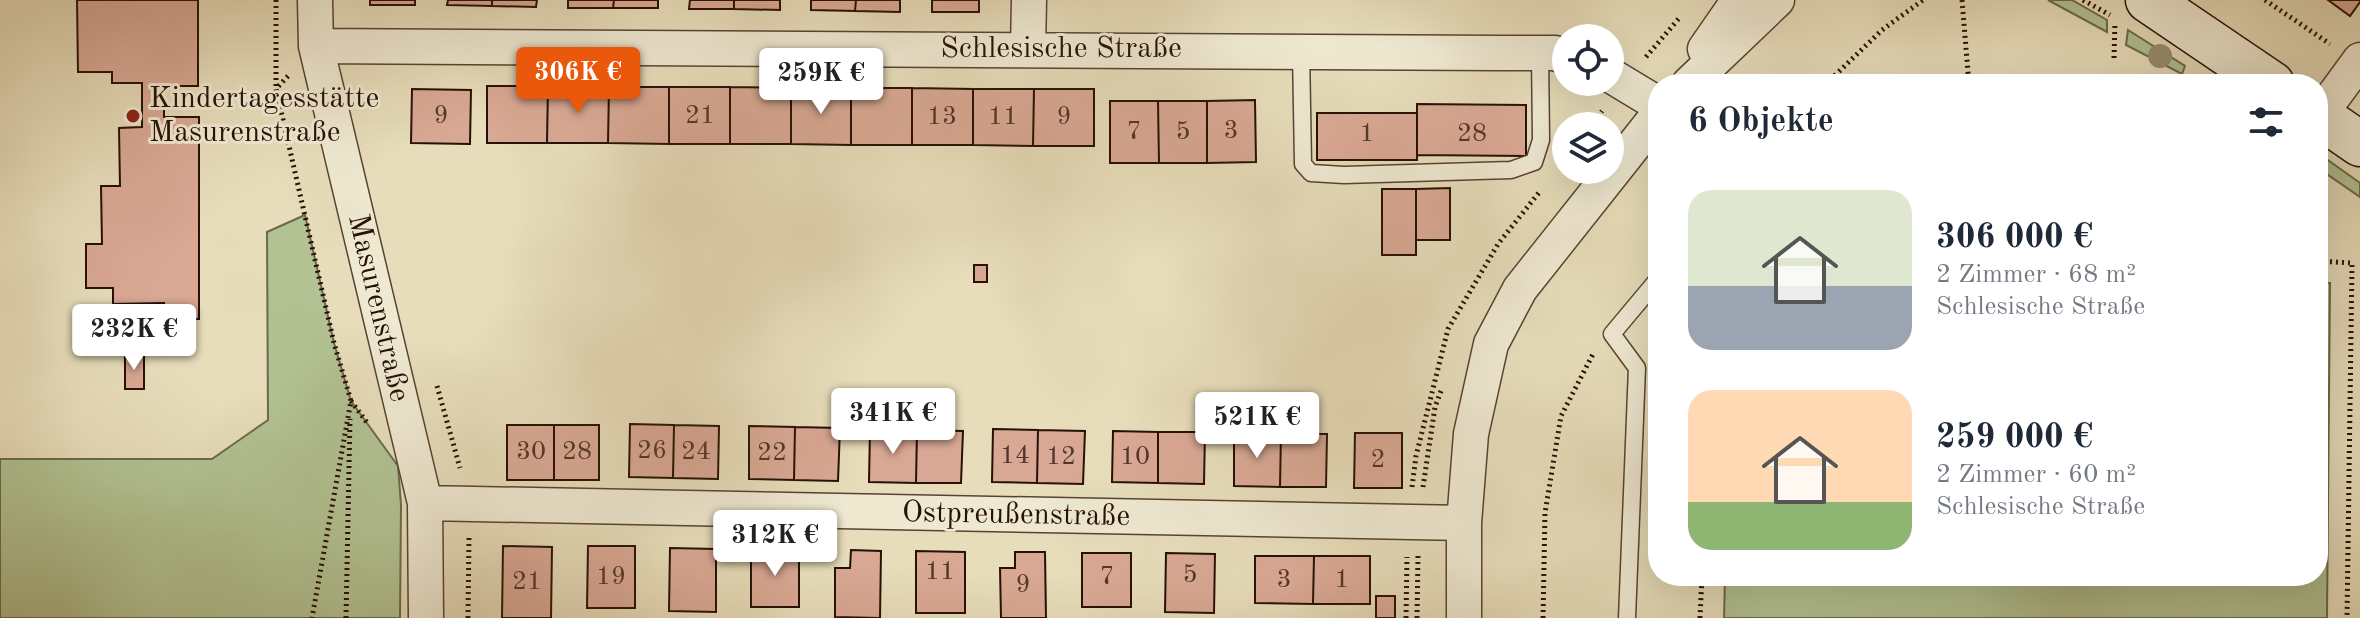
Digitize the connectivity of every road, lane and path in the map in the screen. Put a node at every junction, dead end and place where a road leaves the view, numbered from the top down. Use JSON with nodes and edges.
{"nodes":[{"id":1,"x":276,"y":0,"type":"edge"},
{"id":2,"x":315,"y":0,"type":"edge"},
{"id":3,"x":1029,"y":0,"type":"edge"},
{"id":4,"x":1739,"y":0,"type":"edge"},
{"id":5,"x":1777,"y":0,"type":"edge"},
{"id":6,"x":1923,"y":0,"type":"edge"},
{"id":7,"x":1962,"y":0,"type":"edge"},
{"id":8,"x":2083,"y":0,"type":"edge"},
{"id":9,"x":2148,"y":0,"type":"edge"},
{"id":10,"x":2265,"y":0,"type":"edge"},
{"id":11,"x":316,"y":46,"type":"junction"},
{"id":12,"x":1028,"y":48,"type":"junction"},
{"id":13,"x":1301,"y":51,"type":"junction"},
{"id":14,"x":1552,"y":55,"type":"edge"},
{"id":15,"x":2114,"y":58,"type":"dead end"},
{"id":16,"x":1552,"y":62,"type":"edge"},
{"id":17,"x":2352,"y":71,"type":"edge"},
{"id":18,"x":1687,"y":74,"type":"edge"},
{"id":19,"x":1699,"y":74,"type":"edge"},
{"id":20,"x":1836,"y":74,"type":"edge"},
{"id":21,"x":1968,"y":74,"type":"edge"},
{"id":22,"x":2257,"y":74,"type":"edge"},
{"id":23,"x":1624,"y":83,"type":"edge"},
{"id":24,"x":276,"y":89,"type":"junction"},
{"id":25,"x":1648,"y":98,"type":"edge"},
{"id":26,"x":2328,"y":103,"type":"edge"},
{"id":27,"x":2328,"y":123,"type":"edge"},
{"id":28,"x":1648,"y":128,"type":"edge"},
{"id":29,"x":2360,"y":144,"type":"edge"},
{"id":30,"x":2328,"y":262,"type":"edge"},
{"id":31,"x":1648,"y":291,"type":"edge"},
{"id":32,"x":1600,"y":339,"type":"dead end"},
{"id":33,"x":351,"y":401,"type":"junction"},
{"id":34,"x":374,"y":433,"type":"dead end"},
{"id":35,"x":425,"y":503,"type":"junction"},
{"id":36,"x":1464,"y":523,"type":"junction"},
{"id":37,"x":1702,"y":586,"type":"edge"},
{"id":38,"x":312,"y":618,"type":"edge"},
{"id":39,"x":346,"y":618,"type":"edge"},
{"id":40,"x":426,"y":618,"type":"edge"},
{"id":41,"x":1464,"y":618,"type":"edge"},
{"id":42,"x":1543,"y":618,"type":"edge"},
{"id":43,"x":1627,"y":618,"type":"edge"},
{"id":44,"x":1700,"y":618,"type":"edge"},
{"id":45,"x":2347,"y":618,"type":"edge"}],
"edges":[{"from":1,"to":24,"type":"path"},
{"from":2,"to":11,"type":"street","name":"Masurenstraße"},
{"from":3,"to":12,"type":"street"},
{"from":4,"to":18,"type":"street"},
{"from":5,"to":19,"type":"street"},
{"from":6,"to":20,"type":"path"},
{"from":7,"to":21,"type":"path"},
{"from":8,"to":15,"type":"path"},
{"from":9,"to":22,"type":"street"},
{"from":10,"to":17,"type":"path"},
{"from":11,"to":12,"type":"street","name":"Schlesische Straße"},
{"from":11,"to":24,"type":"path"},
{"from":11,"to":35,"type":"street","name":"Masurenstraße"},
{"from":12,"to":13,"type":"street","name":"Schlesische Straße"},
{"from":13,"to":14,"type":"street","name":"Schlesische Straße"},
{"from":13,"to":16,"type":"lane"},
{"from":17,"to":26,"type":"street"},
{"from":23,"to":25,"type":"street"},
{"from":24,"to":33,"type":"path"},
{"from":27,"to":29,"type":"street"},
{"from":28,"to":36,"type":"street"},
{"from":30,"to":45,"type":"path"},
{"from":31,"to":43,"type":"lane"},
{"from":32,"to":42,"type":"path"},
{"from":33,"to":34,"type":"path"},
{"from":33,"to":38,"type":"path"},
{"from":33,"to":39,"type":"path"},
{"from":35,"to":36,"type":"street","name":"Ostpreußenstraße"},
{"from":35,"to":40,"type":"street","name":"Masurenstraße"},
{"from":36,"to":41,"type":"street"},
{"from":37,"to":44,"type":"path"}]}
